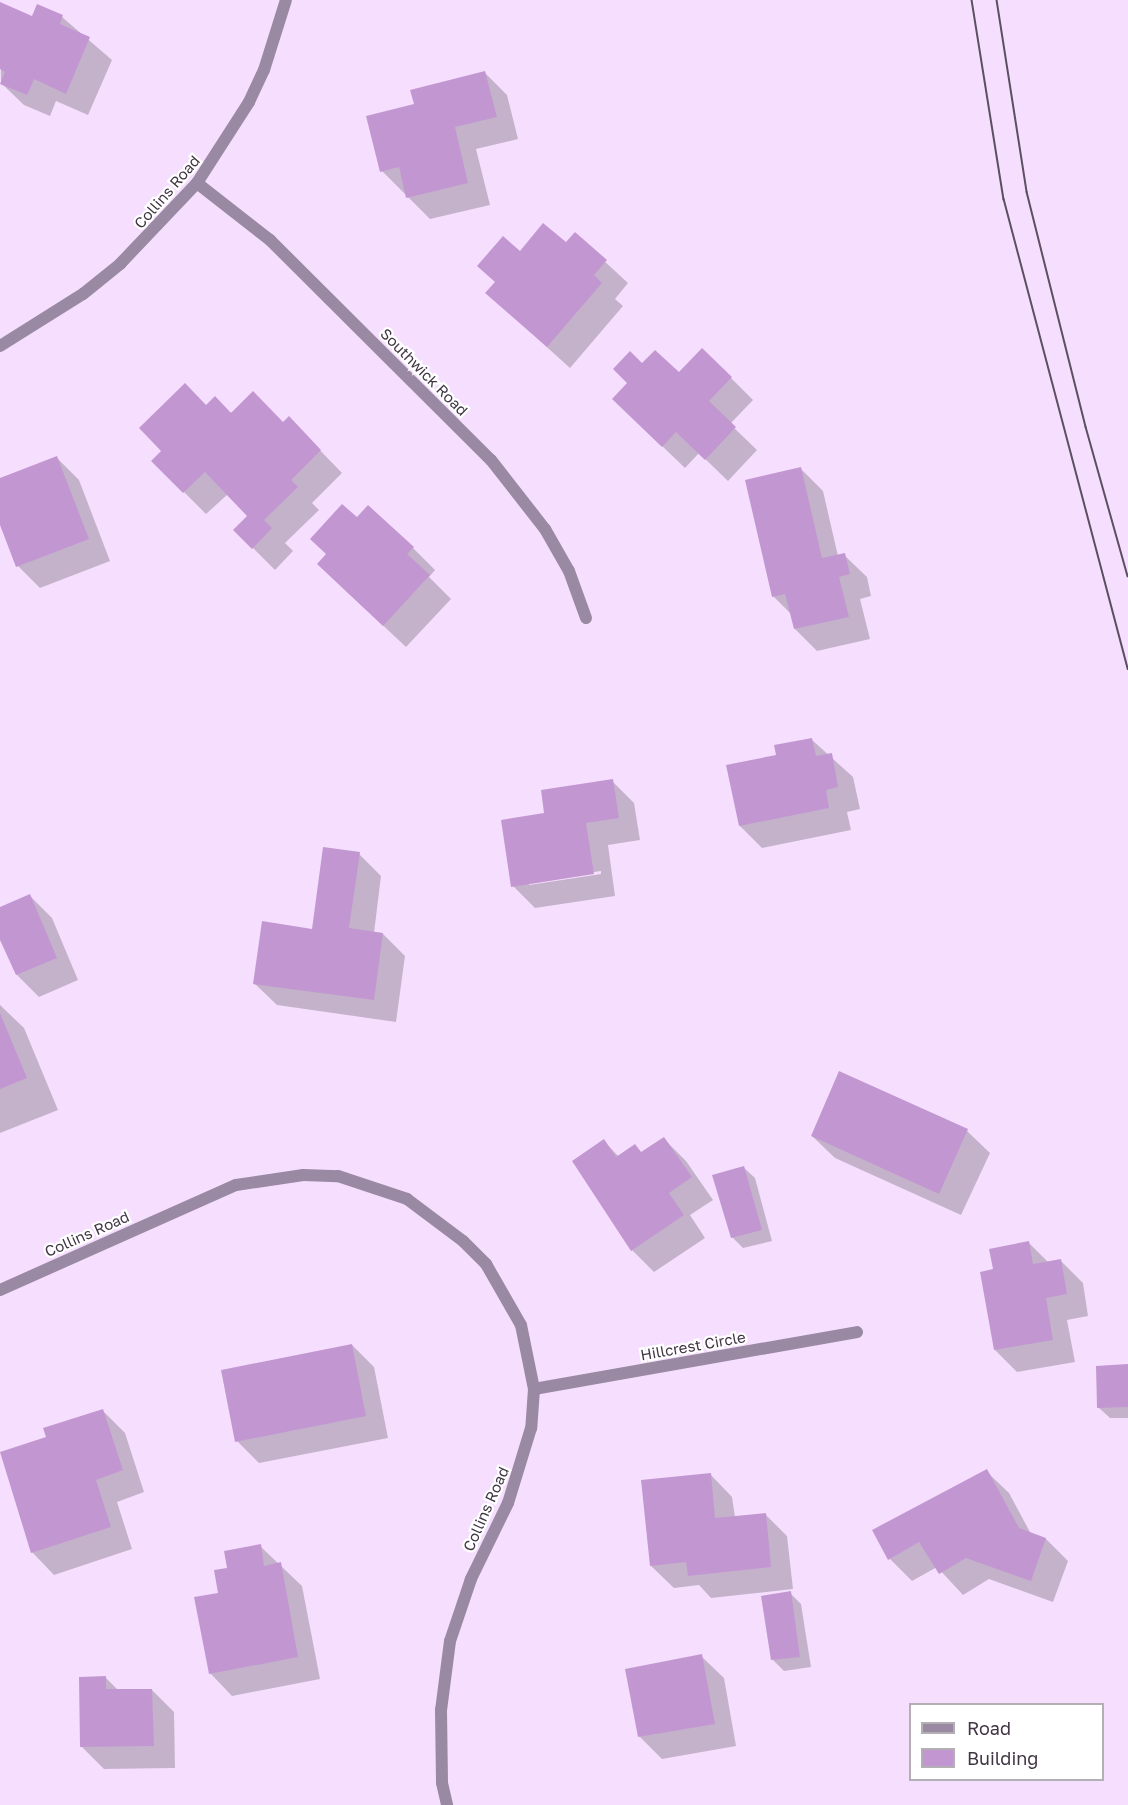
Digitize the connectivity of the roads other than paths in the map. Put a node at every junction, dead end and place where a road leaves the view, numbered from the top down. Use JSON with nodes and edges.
{"nodes":[{"id":1,"x":286,"y":0,"type":"edge"},
{"id":2,"x":197,"y":183,"type":"junction"},
{"id":3,"x":0,"y":346,"type":"edge"},
{"id":4,"x":586,"y":618,"type":"dead end"},
{"id":5,"x":0,"y":1290,"type":"edge"},
{"id":6,"x":857,"y":1332,"type":"dead end"},
{"id":7,"x":534,"y":1389,"type":"junction"},
{"id":8,"x":447,"y":1805,"type":"edge"}],
"edges":[{"from":1,"to":2,"type":"street","name":"Collins Road"},
{"from":2,"to":3,"type":"street","name":"Collins Road"},
{"from":2,"to":4,"type":"street","name":"Southwick Road"},
{"from":5,"to":7,"type":"street","name":"Collins Road"},
{"from":6,"to":7,"type":"street","name":"Hillcrest Circle"},
{"from":7,"to":8,"type":"street","name":"Collins Road"}]}
